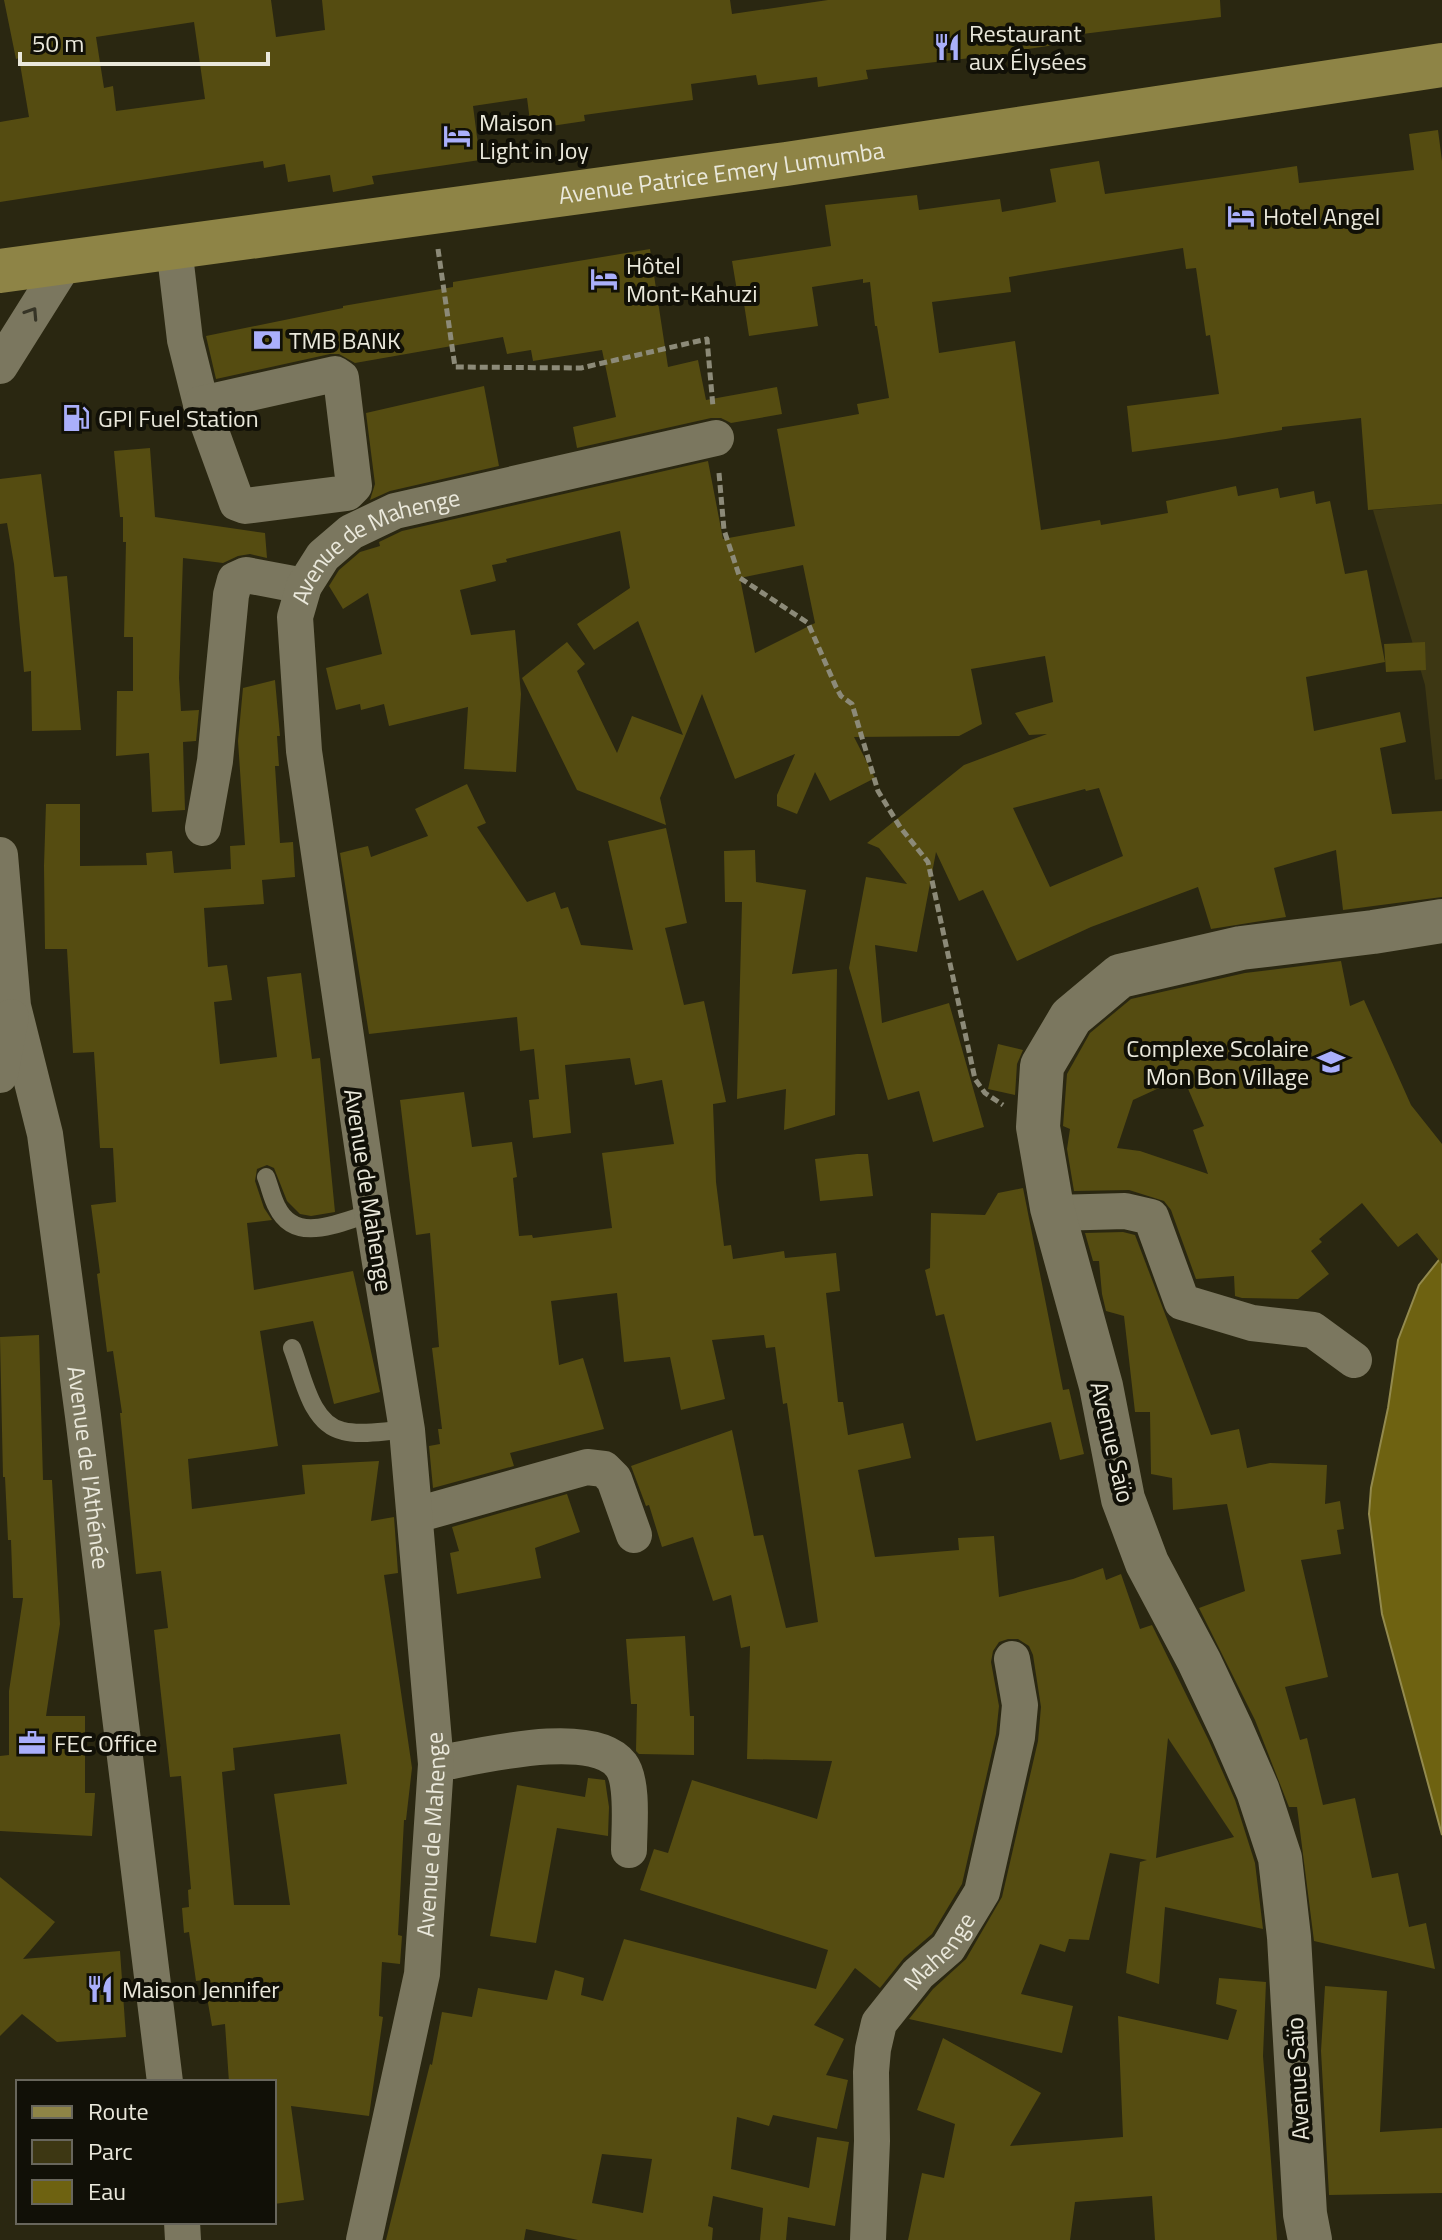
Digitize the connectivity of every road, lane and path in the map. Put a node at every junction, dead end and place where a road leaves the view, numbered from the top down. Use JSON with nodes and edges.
{"nodes":[{"id":1,"x":1442,"y":65,"type":"edge"},
{"id":2,"x":433,"y":212,"type":"junction"},
{"id":3,"x":174,"y":247,"type":"junction"},
{"id":4,"x":66,"y":261,"type":"junction"},
{"id":5,"x":0,"y":271,"type":"edge"},
{"id":6,"x":0,"y":366,"type":"edge"},
{"id":7,"x":201,"y":404,"type":"junction"},
{"id":8,"x":716,"y":438,"type":"junction"},
{"id":9,"x":304,"y":586,"type":"junction"},
{"id":10,"x":203,"y":828,"type":"dead end"},
{"id":11,"x":0,"y":855,"type":"edge"},
{"id":12,"x":1442,"y":921,"type":"edge"},
{"id":13,"x":13,"y":1006,"type":"junction"},
{"id":14,"x":0,"y":1075,"type":"edge"},
{"id":15,"x":1038,"y":1127,"type":"junction"},
{"id":16,"x":266,"y":1177,"type":"dead end"},
{"id":17,"x":372,"y":1213,"type":"junction"},
{"id":18,"x":1054,"y":1213,"type":"junction"},
{"id":19,"x":292,"y":1348,"type":"dead end"},
{"id":20,"x":1354,"y":1360,"type":"dead end"},
{"id":21,"x":407,"y":1430,"type":"junction"},
{"id":22,"x":416,"y":1515,"type":"junction"},
{"id":23,"x":634,"y":1535,"type":"dead end"},
{"id":24,"x":1012,"y":1659,"type":"dead end"},
{"id":25,"x":436,"y":1764,"type":"junction"},
{"id":26,"x":629,"y":1850,"type":"dead end"},
{"id":27,"x":165,"y":2080,"type":"edge"},
{"id":28,"x":364,"y":2240,"type":"edge"},
{"id":29,"x":868,"y":2240,"type":"edge"},
{"id":30,"x":1310,"y":2240,"type":"edge"}],
"edges":[{"from":1,"to":2,"type":"main road","name":"Avenue Patrice Emery Lumumba"},
{"from":2,"to":3,"type":"main road","name":"Avenue Patrice Emery Lumumba"},
{"from":2,"to":8,"type":"path"},
{"from":3,"to":4,"type":"main road","name":"Avenue Patrice Emery Lumumba"},
{"from":3,"to":7,"type":"street"},
{"from":4,"to":5,"type":"main road","name":"Avenue Patrice Emery Lumumba"},
{"from":6,"to":4,"type":"street","one_way":true},
{"from":7,"to":7,"type":"street"},
{"from":8,"to":9,"type":"street","name":"Avenue de Mahenge"},
{"from":8,"to":15,"type":"path"},
{"from":9,"to":10,"type":"street"},
{"from":9,"to":17,"type":"street","name":"Avenue de Mahenge"},
{"from":11,"to":13,"type":"street","name":"Avenue de l'Athénée"},
{"from":12,"to":15,"type":"street","name":"Avenue Saïo"},
{"from":13,"to":14,"type":"street"},
{"from":13,"to":27,"type":"street","name":"Avenue de l'Athénée"},
{"from":15,"to":18,"type":"street","name":"Avenue Saïo"},
{"from":16,"to":17,"type":"lane"},
{"from":17,"to":21,"type":"street","name":"Avenue de Mahenge"},
{"from":18,"to":20,"type":"street"},
{"from":18,"to":30,"type":"street","name":"Avenue Saïo"},
{"from":19,"to":21,"type":"lane"},
{"from":21,"to":22,"type":"street","name":"Avenue de Mahenge"},
{"from":22,"to":23,"type":"street"},
{"from":22,"to":25,"type":"street","name":"Avenue de Mahenge"},
{"from":24,"to":29,"type":"street","name":"Mahenge"},
{"from":25,"to":26,"type":"street"},
{"from":25,"to":28,"type":"street","name":"Avenue de Mahenge"}]}
